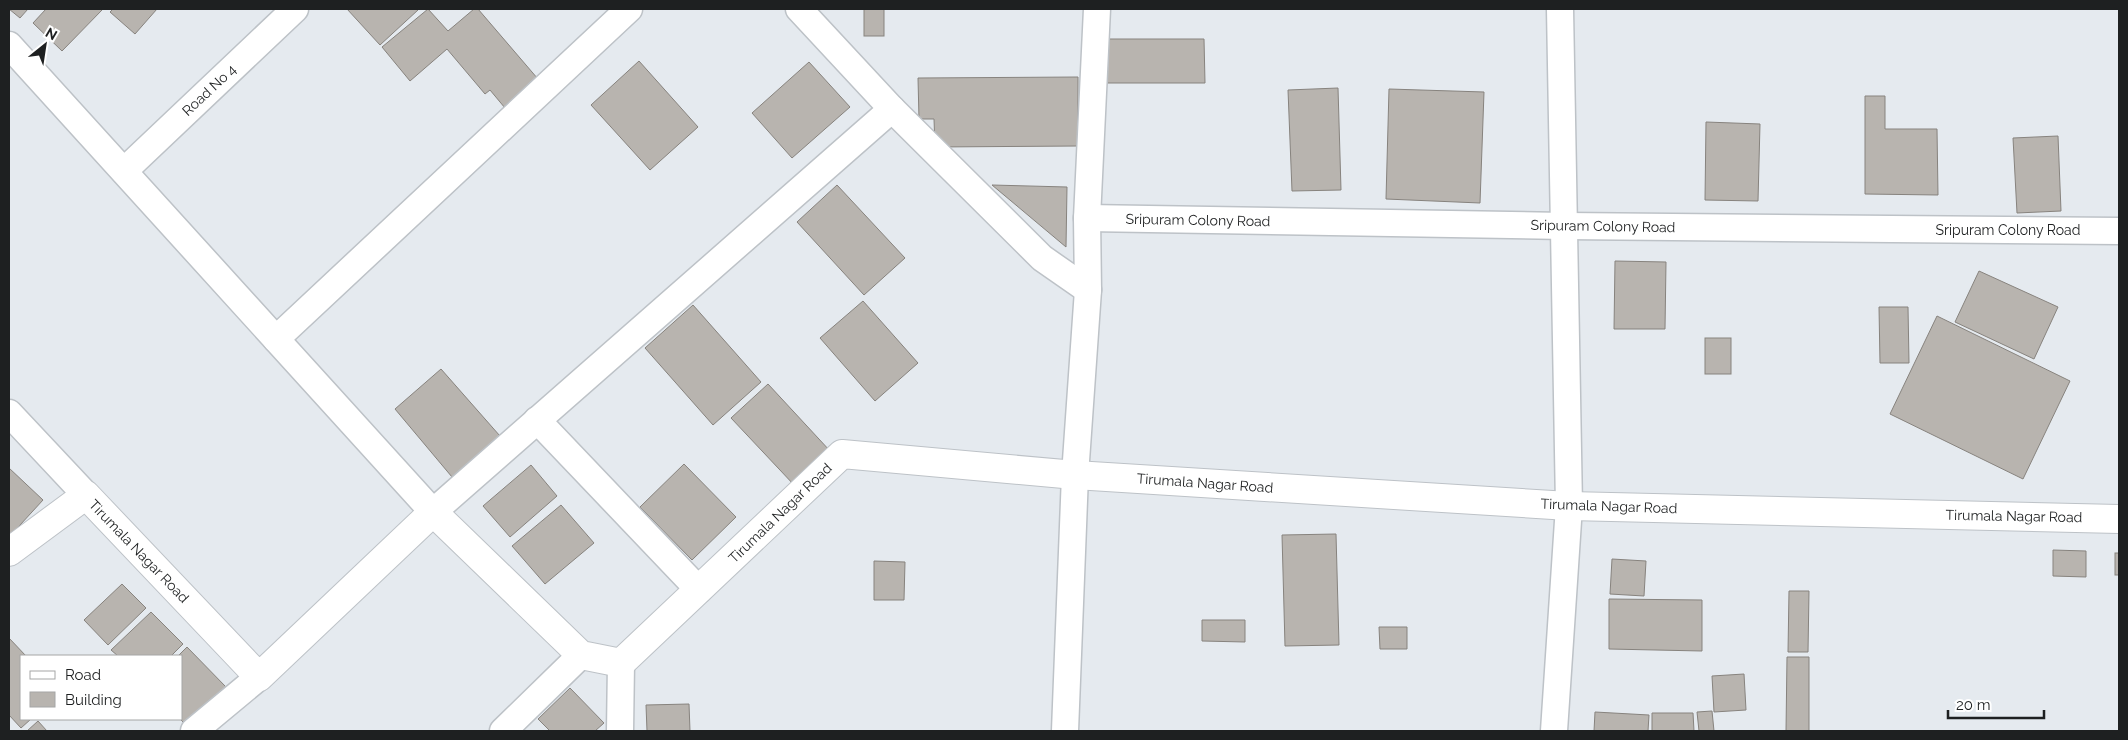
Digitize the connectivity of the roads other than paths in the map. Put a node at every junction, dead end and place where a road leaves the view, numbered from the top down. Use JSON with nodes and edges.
{"nodes":[{"id":1,"x":295,"y":9,"type":"edge"},
{"id":2,"x":629,"y":9,"type":"edge"},
{"id":3,"x":798,"y":9,"type":"edge"},
{"id":4,"x":1097,"y":9,"type":"edge"},
{"id":5,"x":1560,"y":9,"type":"edge"},
{"id":6,"x":9,"y":45,"type":"edge"},
{"id":7,"x":892,"y":109,"type":"junction"},
{"id":8,"x":124,"y":171,"type":"junction"},
{"id":9,"x":1087,"y":218,"type":"junction"},
{"id":10,"x":1565,"y":226,"type":"junction"},
{"id":11,"x":2119,"y":231,"type":"edge"},
{"id":12,"x":1088,"y":290,"type":"junction"},
{"id":13,"x":276,"y":339,"type":"junction"},
{"id":14,"x":9,"y":413,"type":"edge"},
{"id":15,"x":538,"y":420,"type":"junction"},
{"id":16,"x":1075,"y":475,"type":"junction"},
{"id":17,"x":86,"y":495,"type":"junction"},
{"id":18,"x":1569,"y":506,"type":"junction"},
{"id":19,"x":433,"y":512,"type":"junction"},
{"id":20,"x":2119,"y":519,"type":"edge"},
{"id":21,"x":9,"y":552,"type":"edge"},
{"id":22,"x":699,"y":590,"type":"junction"},
{"id":23,"x":581,"y":655,"type":"junction"},
{"id":24,"x":621,"y":663,"type":"junction"},
{"id":25,"x":259,"y":676,"type":"junction"},
{"id":26,"x":194,"y":731,"type":"edge"},
{"id":27,"x":503,"y":731,"type":"edge"},
{"id":28,"x":620,"y":731,"type":"edge"},
{"id":29,"x":1065,"y":731,"type":"edge"},
{"id":30,"x":1554,"y":731,"type":"edge"}],
"edges":[{"from":1,"to":8,"type":"street","name":"Road No 4"},
{"from":2,"to":13,"type":"street"},
{"from":3,"to":7,"type":"street"},
{"from":4,"to":9,"type":"street"},
{"from":5,"to":10,"type":"street"},
{"from":6,"to":8,"type":"street"},
{"from":7,"to":12,"type":"street"},
{"from":7,"to":15,"type":"street"},
{"from":8,"to":13,"type":"street"},
{"from":9,"to":10,"type":"street","name":"Sripuram Colony Road"},
{"from":9,"to":12,"type":"street"},
{"from":10,"to":11,"type":"street","name":"Sripuram Colony Road"},
{"from":10,"to":18,"type":"street"},
{"from":12,"to":16,"type":"street"},
{"from":13,"to":19,"type":"street"},
{"from":14,"to":17,"type":"street"},
{"from":15,"to":19,"type":"street"},
{"from":15,"to":22,"type":"street"},
{"from":16,"to":18,"type":"street","name":"Tirumala Nagar Road"},
{"from":16,"to":22,"type":"street","name":"Tirumala Nagar Road"},
{"from":16,"to":29,"type":"street"},
{"from":17,"to":21,"type":"street","name":"Tirumala Nagar Road"},
{"from":17,"to":25,"type":"street","name":"Tirumala Nagar Road"},
{"from":18,"to":20,"type":"street","name":"Tirumala Nagar Road"},
{"from":18,"to":30,"type":"street"},
{"from":19,"to":23,"type":"street"},
{"from":19,"to":25,"type":"street"},
{"from":22,"to":24,"type":"street","name":"Tirumala Nagar Road"},
{"from":23,"to":24,"type":"street"},
{"from":23,"to":27,"type":"street"},
{"from":24,"to":28,"type":"street"},
{"from":25,"to":26,"type":"street"}]}
